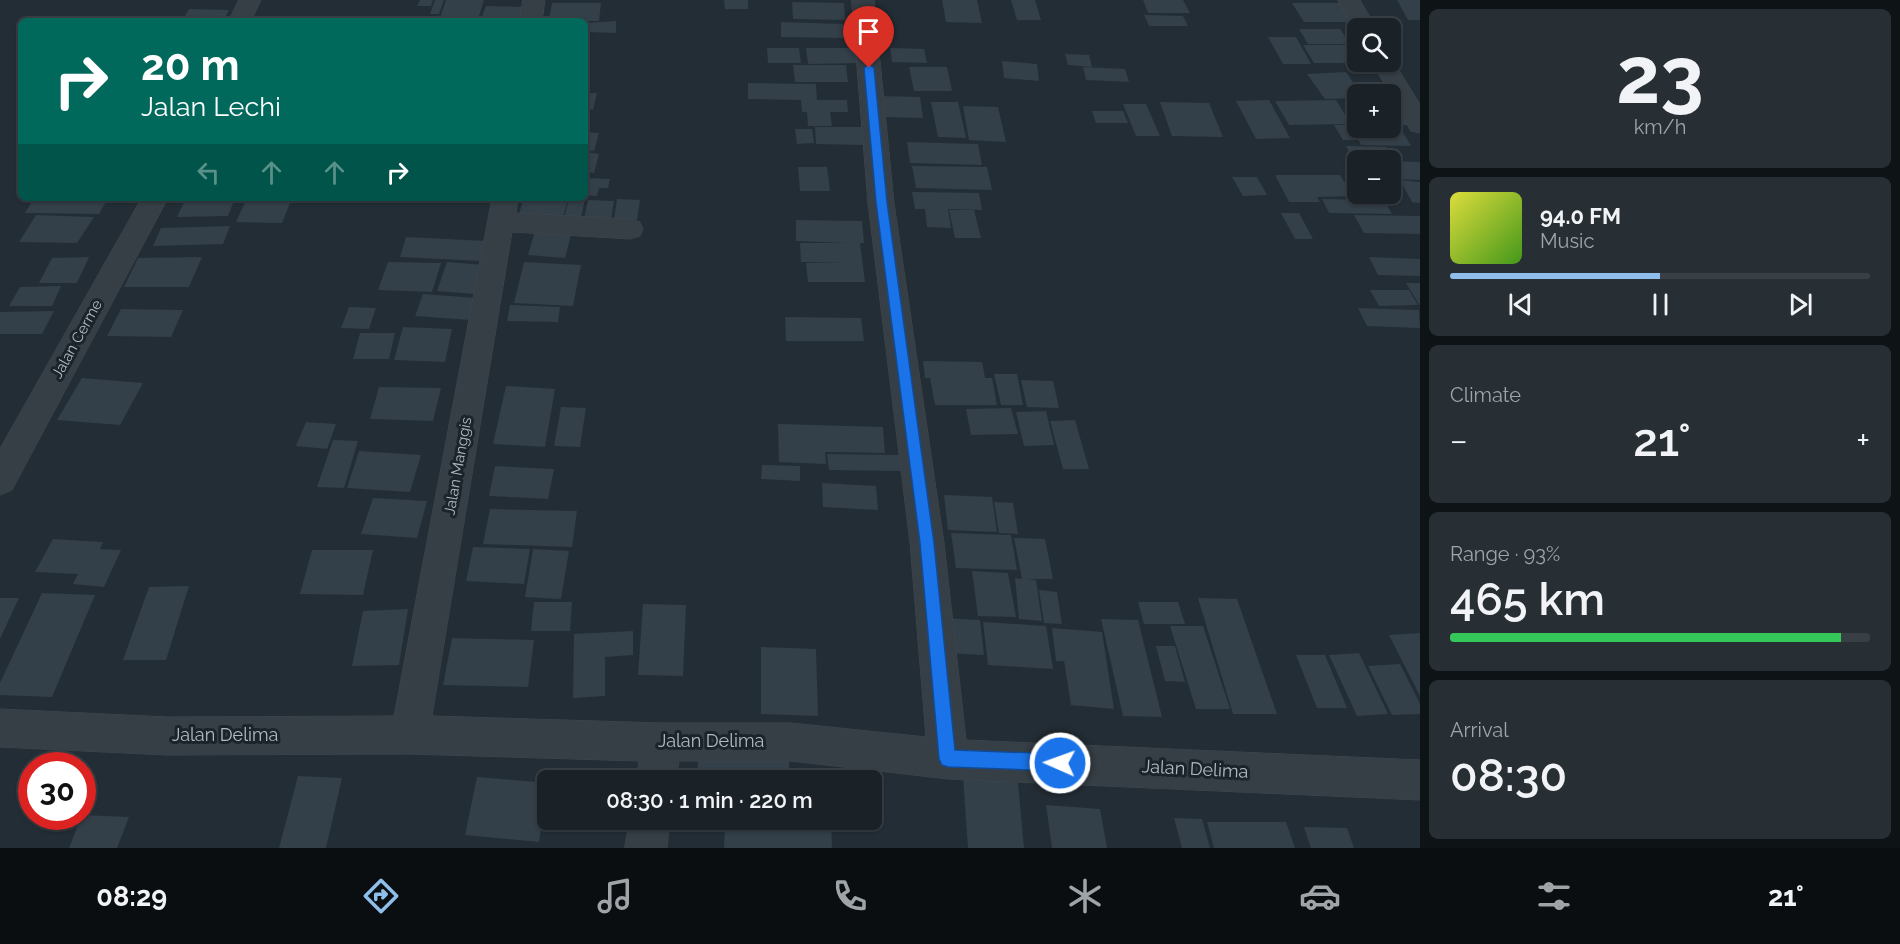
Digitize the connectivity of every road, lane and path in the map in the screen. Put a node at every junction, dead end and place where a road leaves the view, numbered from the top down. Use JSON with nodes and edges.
{"nodes":[{"id":1,"x":250,"y":0,"type":"edge"},
{"id":2,"x":534,"y":0,"type":"edge"},
{"id":3,"x":863,"y":0,"type":"edge"},
{"id":4,"x":1349,"y":0,"type":"edge"},
{"id":5,"x":241,"y":18,"type":"edge"},
{"id":6,"x":531,"y":18,"type":"edge"},
{"id":7,"x":1359,"y":18,"type":"edge"},
{"id":8,"x":1390,"y":72,"type":"edge"},
{"id":9,"x":1420,"y":125,"type":"edge"},
{"id":10,"x":152,"y":201,"type":"edge"},
{"id":11,"x":503,"y":210,"type":"edge"},
{"id":12,"x":630,"y":229,"type":"dead end"},
{"id":13,"x":0,"y":480,"type":"edge"},
{"id":14,"x":0,"y":728,"type":"edge"},
{"id":15,"x":410,"y":735,"type":"junction"},
{"id":16,"x":662,"y":742,"type":"junction"},
{"id":17,"x":948,"y":759,"type":"junction"},
{"id":18,"x":658,"y":770,"type":"edge"},
{"id":19,"x":1420,"y":780,"type":"edge"},
{"id":20,"x":649,"y":830,"type":"edge"},
{"id":21,"x":646,"y":848,"type":"edge"}],
"edges":[{"from":1,"to":5,"type":"street"},
{"from":2,"to":6,"type":"street"},
{"from":3,"to":17,"type":"street"},
{"from":4,"to":7,"type":"street"},
{"from":8,"to":9,"type":"street"},
{"from":10,"to":13,"type":"street","name":"Jalan Cerme"},
{"from":11,"to":12,"type":"street"},
{"from":11,"to":15,"type":"street","name":"Jalan Manggis"},
{"from":14,"to":15,"type":"street","name":"Jalan Delima"},
{"from":15,"to":16,"type":"street","name":"Jalan Delima"},
{"from":16,"to":17,"type":"street","name":"Jalan Delima"},
{"from":16,"to":18,"type":"street"},
{"from":17,"to":19,"type":"street","name":"Jalan Delima"},
{"from":20,"to":21,"type":"street"}]}
